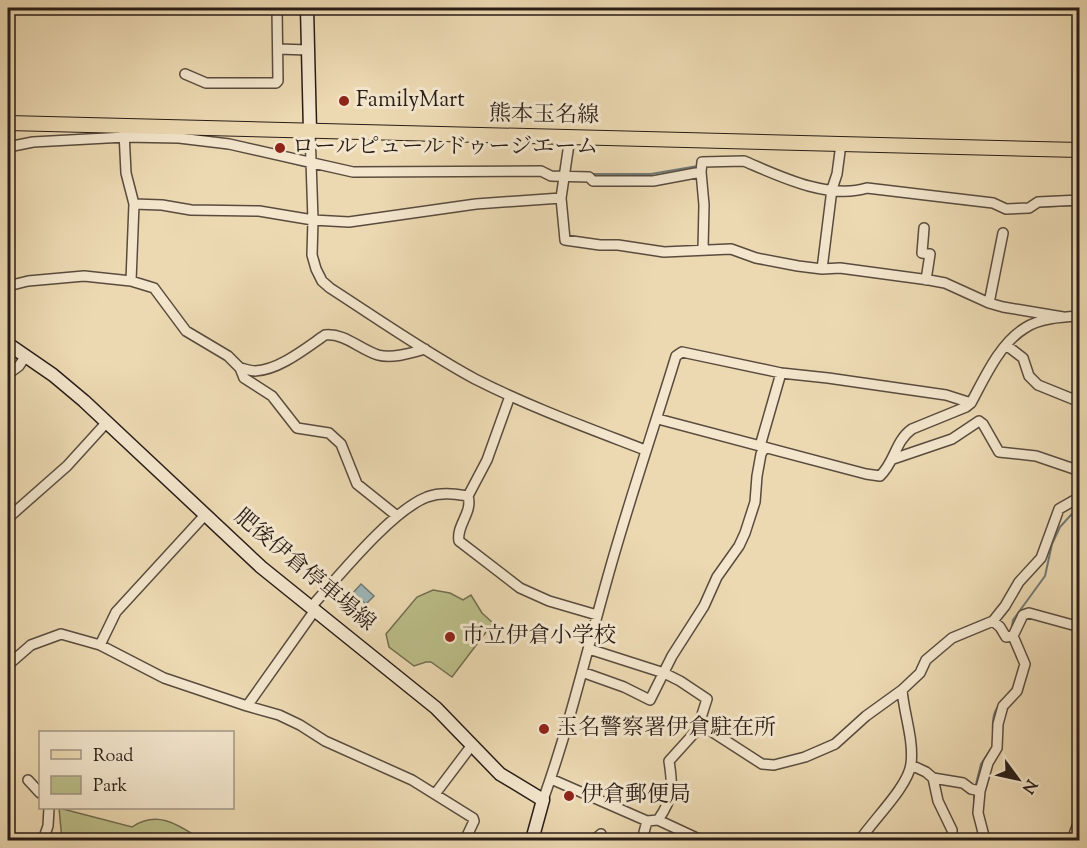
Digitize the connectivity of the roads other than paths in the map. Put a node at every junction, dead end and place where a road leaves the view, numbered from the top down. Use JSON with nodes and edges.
{"nodes":[{"id":1,"x":277,"y":8,"type":"edge"},
{"id":2,"x":308,"y":8,"type":"edge"},
{"id":3,"x":278,"y":50,"type":"junction"},
{"id":4,"x":308,"y":50,"type":"junction"},
{"id":5,"x":185,"y":74,"type":"dead end"},
{"id":6,"x":8,"y":123,"type":"edge"},
{"id":7,"x":310,"y":131,"type":"junction"},
{"id":8,"x":570,"y":136,"type":"junction"},
{"id":9,"x":125,"y":137,"type":"junction"},
{"id":10,"x":743,"y":141,"type":"junction"},
{"id":11,"x":841,"y":144,"type":"junction"},
{"id":12,"x":8,"y":147,"type":"edge"},
{"id":13,"x":1080,"y":150,"type":"edge"},
{"id":14,"x":744,"y":161,"type":"junction"},
{"id":15,"x":312,"y":168,"type":"junction"},
{"id":16,"x":701,"y":169,"type":"junction"},
{"id":17,"x":564,"y":177,"type":"junction"},
{"id":18,"x":832,"y":189,"type":"junction"},
{"id":19,"x":561,"y":198,"type":"junction"},
{"id":20,"x":1080,"y":200,"type":"edge"},
{"id":21,"x":134,"y":204,"type":"junction"},
{"id":22,"x":313,"y":220,"type":"junction"},
{"id":23,"x":924,"y":228,"type":"dead end"},
{"id":24,"x":1003,"y":233,"type":"dead end"},
{"id":25,"x":703,"y":249,"type":"junction"},
{"id":26,"x":822,"y":269,"type":"junction"},
{"id":27,"x":927,"y":280,"type":"junction"},
{"id":28,"x":131,"y":281,"type":"junction"},
{"id":29,"x":8,"y":286,"type":"edge"},
{"id":30,"x":989,"y":303,"type":"junction"},
{"id":31,"x":1080,"y":316,"type":"edge"},
{"id":32,"x":1063,"y":317,"type":"junction"},
{"id":33,"x":8,"y":344,"type":"edge"},
{"id":34,"x":1006,"y":345,"type":"junction"},
{"id":35,"x":425,"y":349,"type":"junction"},
{"id":36,"x":25,"y":357,"type":"junction"},
{"id":37,"x":240,"y":368,"type":"junction"},
{"id":38,"x":8,"y":374,"type":"edge"},
{"id":39,"x":781,"y":374,"type":"junction"},
{"id":40,"x":510,"y":396,"type":"junction"},
{"id":41,"x":1080,"y":402,"type":"edge"},
{"id":42,"x":971,"y":403,"type":"junction"},
{"id":43,"x":658,"y":419,"type":"junction"},
{"id":44,"x":107,"y":422,"type":"junction"},
{"id":45,"x":763,"y":447,"type":"junction"},
{"id":46,"x":645,"y":450,"type":"junction"},
{"id":47,"x":893,"y":459,"type":"junction"},
{"id":48,"x":1080,"y":471,"type":"edge"},
{"id":49,"x":468,"y":496,"type":"junction"},
{"id":50,"x":1080,"y":497,"type":"edge"},
{"id":51,"x":205,"y":515,"type":"junction"},
{"id":52,"x":397,"y":516,"type":"junction"},
{"id":53,"x":8,"y":518,"type":"edge"},
{"id":54,"x":313,"y":609,"type":"junction"},
{"id":55,"x":597,"y":615,"type":"junction"},
{"id":56,"x":993,"y":621,"type":"junction"},
{"id":57,"x":1080,"y":627,"type":"edge"},
{"id":58,"x":1010,"y":636,"type":"junction"},
{"id":59,"x":99,"y":645,"type":"junction"},
{"id":60,"x":589,"y":649,"type":"junction"},
{"id":61,"x":8,"y":666,"type":"edge"},
{"id":62,"x":582,"y":672,"type":"junction"},
{"id":63,"x":664,"y":673,"type":"junction"},
{"id":64,"x":902,"y":690,"type":"junction"},
{"id":65,"x":247,"y":706,"type":"junction"},
{"id":66,"x":700,"y":724,"type":"junction"},
{"id":67,"x":472,"y":745,"type":"junction"},
{"id":68,"x":910,"y":765,"type":"junction"},
{"id":69,"x":933,"y":778,"type":"junction"},
{"id":70,"x":551,"y":779,"type":"junction"},
{"id":71,"x":28,"y":780,"type":"dead end"},
{"id":72,"x":976,"y":790,"type":"junction"},
{"id":73,"x":39,"y":792,"type":"edge"},
{"id":74,"x":435,"y":794,"type":"junction"},
{"id":75,"x":543,"y":800,"type":"junction"},
{"id":76,"x":49,"y":809,"type":"edge"},
{"id":77,"x":1080,"y":818,"type":"edge"},
{"id":78,"x":658,"y":820,"type":"junction"},
{"id":79,"x":647,"y":821,"type":"junction"},
{"id":80,"x":43,"y":840,"type":"edge"},
{"id":81,"x":465,"y":840,"type":"edge"},
{"id":82,"x":532,"y":840,"type":"edge"},
{"id":83,"x":642,"y":840,"type":"edge"},
{"id":84,"x":701,"y":840,"type":"edge"},
{"id":85,"x":860,"y":840,"type":"edge"},
{"id":86,"x":952,"y":840,"type":"edge"},
{"id":87,"x":985,"y":840,"type":"edge"},
{"id":88,"x":1072,"y":840,"type":"edge"}],
"edges":[{"from":1,"to":3,"type":"street"},
{"from":2,"to":4,"type":"main road"},
{"from":3,"to":4,"type":"street"},
{"from":3,"to":5,"type":"street"},
{"from":4,"to":7,"type":"main road"},
{"from":6,"to":9,"type":"main road","name":"熊本玉名線"},
{"from":7,"to":8,"type":"main road","name":"熊本玉名線"},
{"from":7,"to":9,"type":"main road","name":"熊本玉名線"},
{"from":7,"to":15,"type":"street"},
{"from":8,"to":10,"type":"main road","name":"熊本玉名線"},
{"from":8,"to":17,"type":"street"},
{"from":9,"to":12,"type":"street"},
{"from":9,"to":15,"type":"street"},
{"from":9,"to":21,"type":"street"},
{"from":10,"to":11,"type":"main road","name":"熊本玉名線"},
{"from":10,"to":14,"type":"street"},
{"from":11,"to":13,"type":"main road","name":"熊本玉名線"},
{"from":11,"to":18,"type":"street"},
{"from":14,"to":16,"type":"street"},
{"from":14,"to":18,"type":"street"},
{"from":15,"to":17,"type":"street"},
{"from":15,"to":22,"type":"street"},
{"from":16,"to":17,"type":"street"},
{"from":16,"to":25,"type":"street"},
{"from":17,"to":19,"type":"street"},
{"from":18,"to":20,"type":"street"},
{"from":18,"to":26,"type":"street"},
{"from":19,"to":22,"type":"street"},
{"from":19,"to":25,"type":"street"},
{"from":21,"to":22,"type":"street"},
{"from":21,"to":28,"type":"street"},
{"from":22,"to":35,"type":"street"},
{"from":23,"to":27,"type":"street"},
{"from":24,"to":30,"type":"street"},
{"from":25,"to":26,"type":"street"},
{"from":26,"to":27,"type":"street"},
{"from":27,"to":30,"type":"street"},
{"from":28,"to":29,"type":"street"},
{"from":28,"to":37,"type":"street"},
{"from":30,"to":32,"type":"street"},
{"from":31,"to":32,"type":"street"},
{"from":32,"to":34,"type":"street"},
{"from":33,"to":36,"type":"main road","name":"肥後伊倉停車場線"},
{"from":34,"to":41,"type":"street"},
{"from":34,"to":42,"type":"street"},
{"from":35,"to":37,"type":"street"},
{"from":35,"to":40,"type":"street"},
{"from":36,"to":38,"type":"street"},
{"from":36,"to":44,"type":"main road","name":"肥後伊倉停車場線"},
{"from":37,"to":52,"type":"street"},
{"from":39,"to":42,"type":"street"},
{"from":39,"to":43,"type":"street"},
{"from":39,"to":45,"type":"street"},
{"from":40,"to":46,"type":"street"},
{"from":40,"to":49,"type":"street"},
{"from":42,"to":47,"type":"street"},
{"from":43,"to":45,"type":"street"},
{"from":43,"to":46,"type":"street"},
{"from":44,"to":51,"type":"main road","name":"肥後伊倉停車場線"},
{"from":44,"to":53,"type":"street"},
{"from":45,"to":47,"type":"street"},
{"from":45,"to":63,"type":"street"},
{"from":46,"to":55,"type":"street"},
{"from":47,"to":48,"type":"street"},
{"from":49,"to":52,"type":"street"},
{"from":49,"to":55,"type":"street"},
{"from":50,"to":56,"type":"street"},
{"from":51,"to":54,"type":"main road","name":"肥後伊倉停車場線"},
{"from":51,"to":59,"type":"street"},
{"from":52,"to":54,"type":"street"},
{"from":54,"to":65,"type":"street"},
{"from":54,"to":67,"type":"main road","name":"肥後伊倉停車場線"},
{"from":55,"to":60,"type":"street"},
{"from":56,"to":58,"type":"street"},
{"from":56,"to":64,"type":"street"},
{"from":57,"to":58,"type":"street"},
{"from":58,"to":72,"type":"street"},
{"from":59,"to":61,"type":"street"},
{"from":59,"to":65,"type":"street"},
{"from":60,"to":62,"type":"street"},
{"from":60,"to":63,"type":"street"},
{"from":62,"to":63,"type":"street"},
{"from":62,"to":70,"type":"street"},
{"from":63,"to":66,"type":"street"},
{"from":64,"to":66,"type":"street"},
{"from":64,"to":68,"type":"street"},
{"from":65,"to":74,"type":"street"},
{"from":66,"to":78,"type":"street"},
{"from":67,"to":74,"type":"street"},
{"from":67,"to":75,"type":"main road","name":"肥後伊倉停車場線"},
{"from":68,"to":69,"type":"street"},
{"from":68,"to":85,"type":"street"},
{"from":69,"to":72,"type":"street"},
{"from":69,"to":86,"type":"street"},
{"from":70,"to":75,"type":"street"},
{"from":70,"to":79,"type":"street"},
{"from":71,"to":73,"type":"street"},
{"from":72,"to":87,"type":"street"},
{"from":74,"to":81,"type":"street"},
{"from":75,"to":82,"type":"main road"},
{"from":76,"to":80,"type":"street"},
{"from":77,"to":88,"type":"street"},
{"from":78,"to":79,"type":"street"},
{"from":78,"to":84,"type":"street"},
{"from":79,"to":83,"type":"street"}]}
